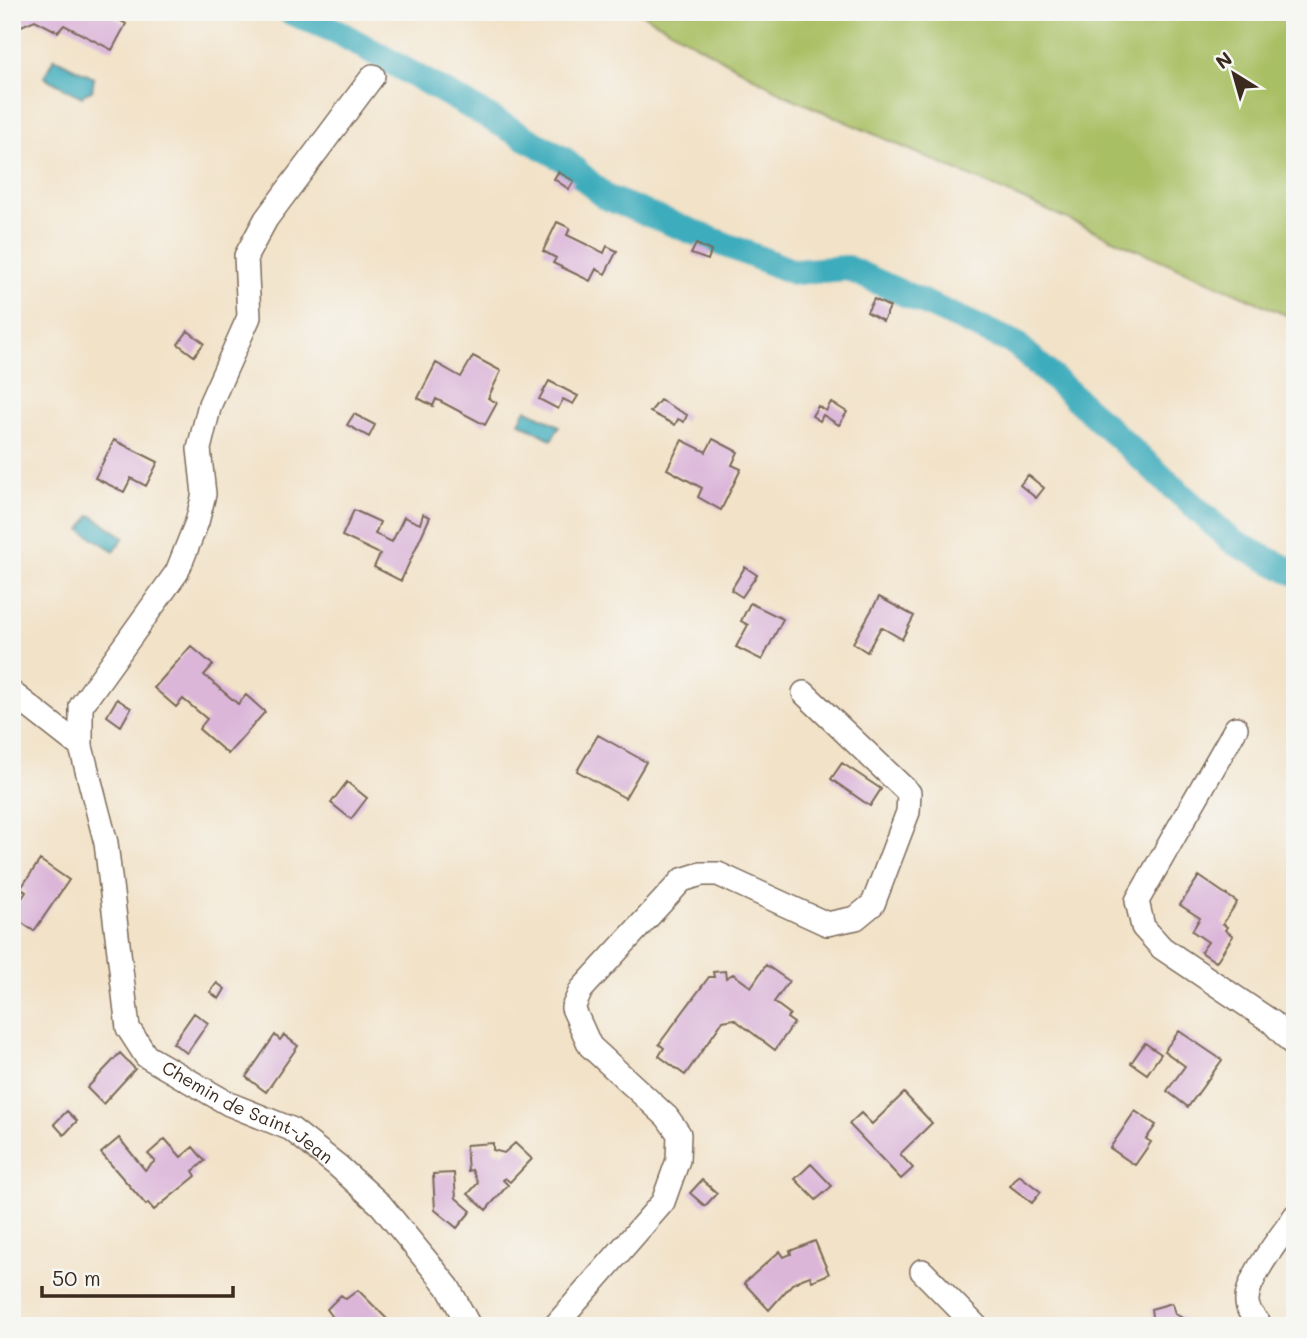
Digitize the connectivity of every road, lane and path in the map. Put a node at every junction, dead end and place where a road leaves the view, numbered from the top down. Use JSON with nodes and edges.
{"nodes":[{"id":1,"x":373,"y":76,"type":"dead end"},
{"id":2,"x":12,"y":693,"type":"edge"},
{"id":3,"x":804,"y":693,"type":"dead end"},
{"id":4,"x":1236,"y":728,"type":"dead end"},
{"id":5,"x":81,"y":747,"type":"junction"},
{"id":6,"x":1295,"y":1046,"type":"edge"},
{"id":7,"x":1295,"y":1216,"type":"edge"},
{"id":8,"x":922,"y":1271,"type":"dead end"},
{"id":9,"x":469,"y":1326,"type":"edge"},
{"id":10,"x":555,"y":1326,"type":"edge"},
{"id":11,"x":976,"y":1326,"type":"edge"},
{"id":12,"x":1261,"y":1326,"type":"edge"}],
"edges":[{"from":1,"to":5,"type":"street","name":"Chemin de Saint-Jean"},
{"from":2,"to":5,"type":"street"},
{"from":3,"to":10,"type":"street"},
{"from":4,"to":6,"type":"street"},
{"from":5,"to":9,"type":"street","name":"Chemin de Saint-Jean"},
{"from":7,"to":12,"type":"street"},
{"from":8,"to":11,"type":"street"}]}
